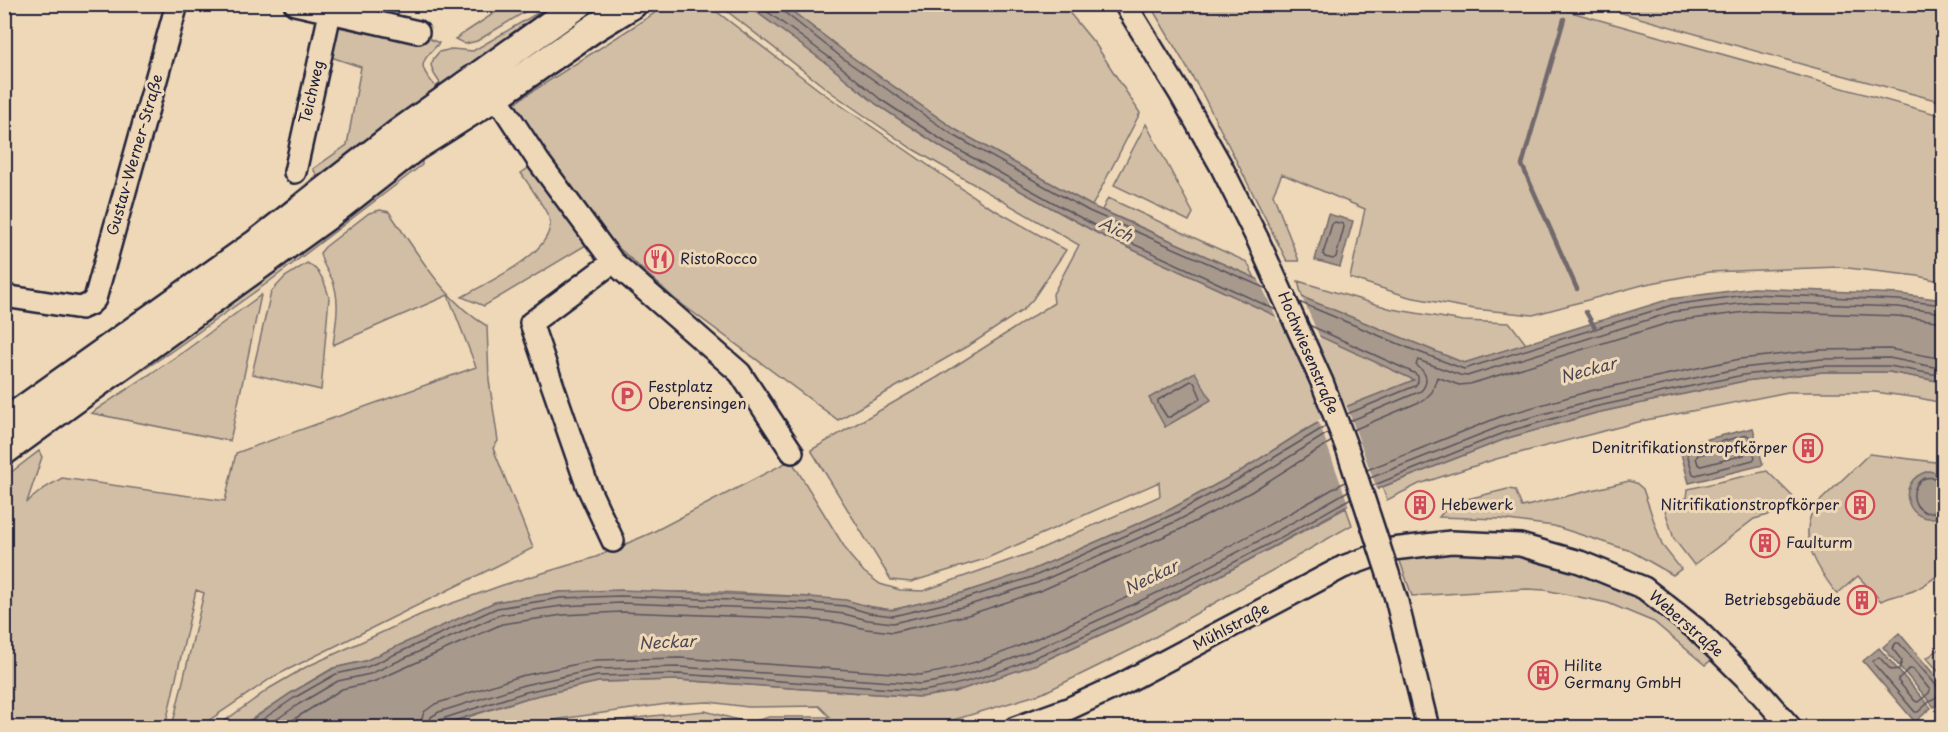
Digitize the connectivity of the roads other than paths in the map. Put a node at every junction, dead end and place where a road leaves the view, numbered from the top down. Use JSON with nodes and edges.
{"nodes":[{"id":1,"x":177,"y":4,"type":"edge"},
{"id":2,"x":295,"y":4,"type":"edge"},
{"id":3,"x":579,"y":4,"type":"edge"},
{"id":4,"x":633,"y":4,"type":"edge"},
{"id":5,"x":1125,"y":4,"type":"edge"},
{"id":6,"x":340,"y":11,"type":"edge"},
{"id":7,"x":418,"y":32,"type":"dead end"},
{"id":8,"x":481,"y":73,"type":"junction"},
{"id":9,"x":496,"y":96,"type":"junction"},
{"id":10,"x":295,"y":172,"type":"dead end"},
{"id":11,"x":613,"y":262,"type":"junction"},
{"id":12,"x":4,"y":296,"type":"edge"},
{"id":13,"x":4,"y":423,"type":"edge"},
{"id":14,"x":4,"y":451,"type":"edge"},
{"id":15,"x":792,"y":453,"type":"dead end"},
{"id":16,"x":613,"y":541,"type":"dead end"},
{"id":17,"x":1451,"y":542,"type":"joint"},
{"id":18,"x":1015,"y":728,"type":"edge"},
{"id":19,"x":1428,"y":728,"type":"edge"},
{"id":20,"x":1791,"y":728,"type":"edge"}],
"edges":[{"from":1,"to":12,"type":"street","name":"Gustav-Werner-Straße"},
{"from":2,"to":6,"type":"street"},
{"from":3,"to":8,"type":"main road"},
{"from":4,"to":9,"type":"main road"},
{"from":5,"to":19,"type":"street","name":"Hochwiesenstraße","bridge":true},
{"from":6,"to":7,"type":"street"},
{"from":6,"to":10,"type":"street","name":"Teichweg"},
{"from":8,"to":9,"type":"street"},
{"from":8,"to":13,"type":"main road"},
{"from":9,"to":11,"type":"street"},
{"from":9,"to":14,"type":"main road"},
{"from":11,"to":15,"type":"street"},
{"from":11,"to":16,"type":"street"},
{"from":17,"to":18,"type":"street","name":"Mühlstraße"},
{"from":17,"to":20,"type":"street","name":"Weberstraße"}]}
